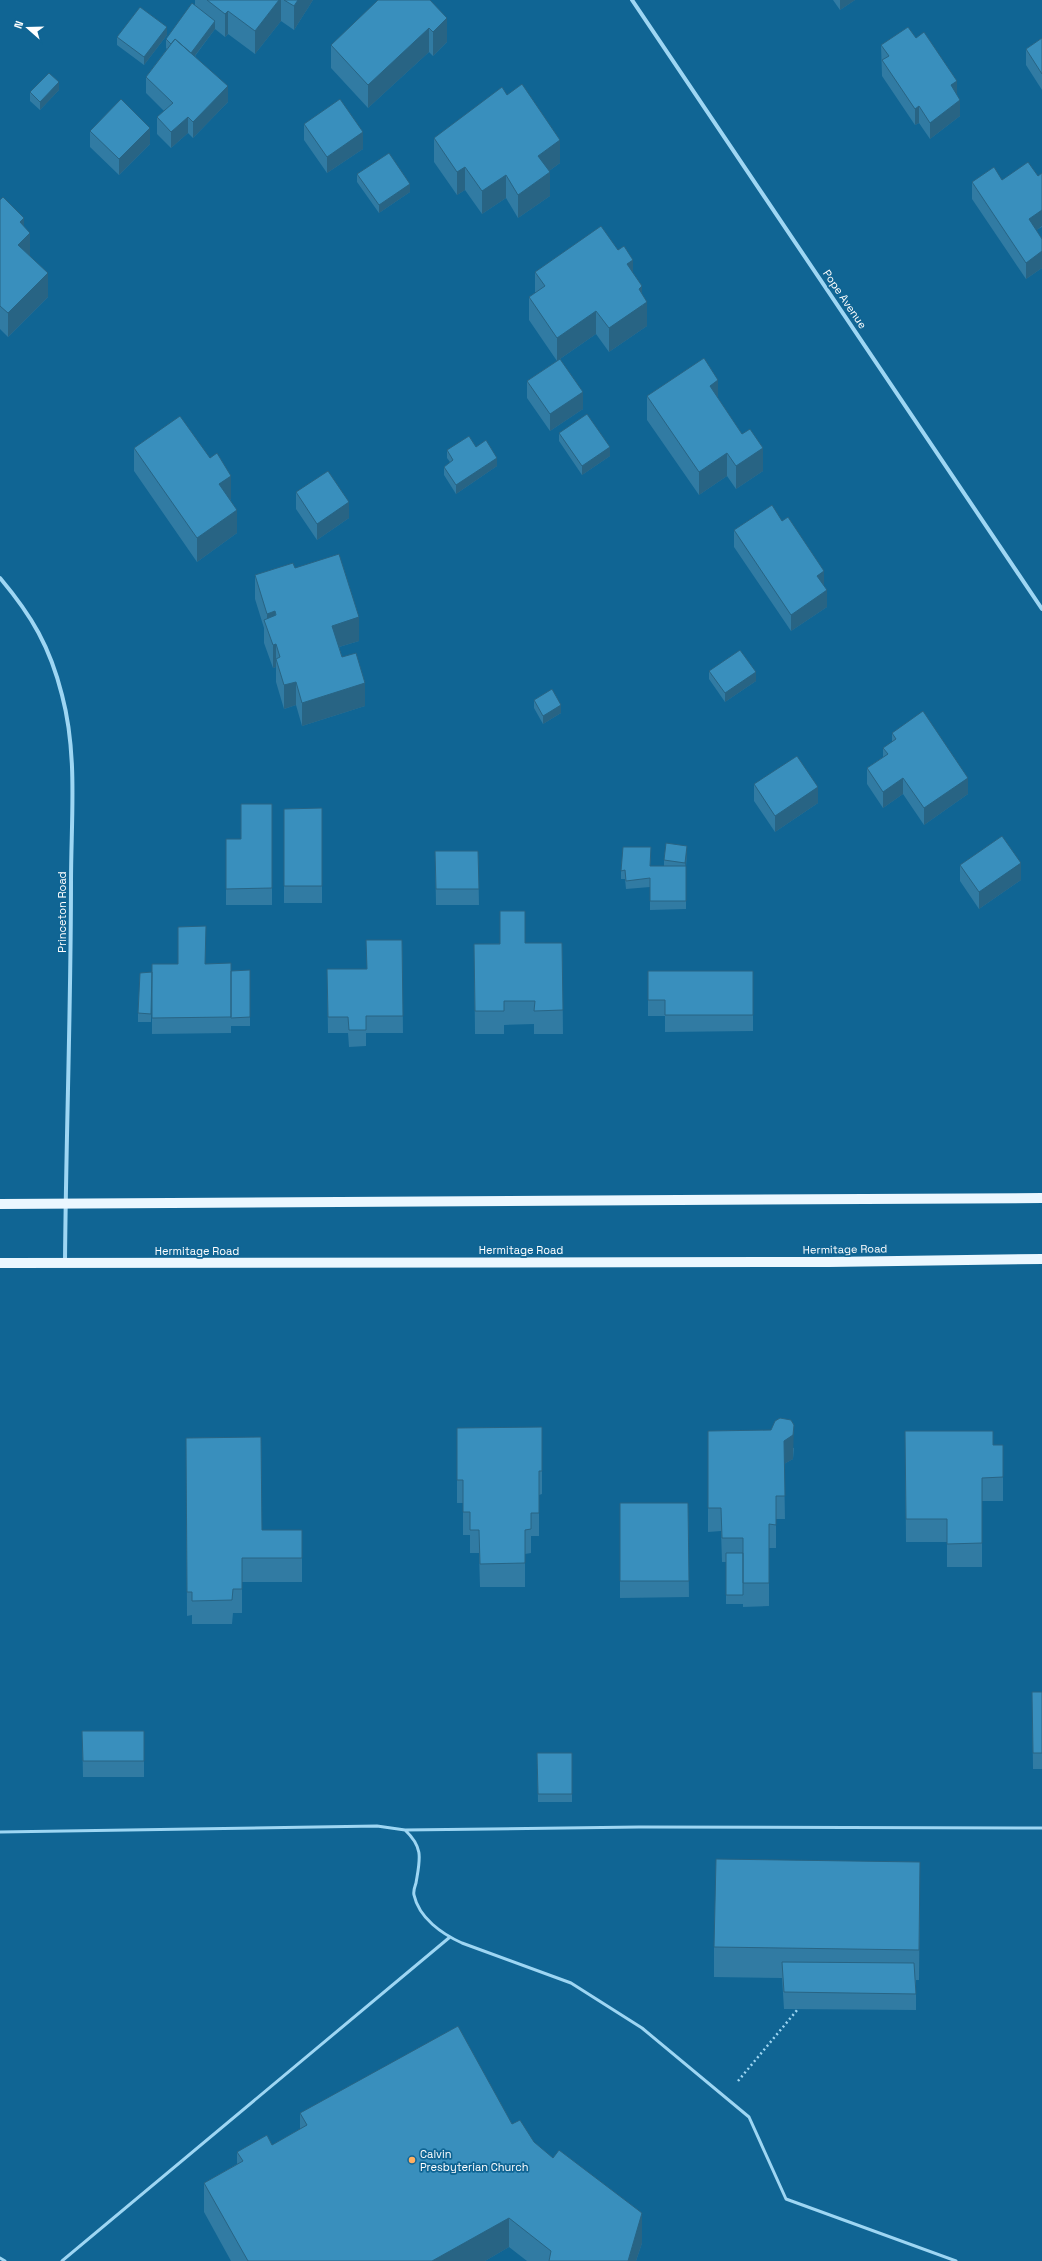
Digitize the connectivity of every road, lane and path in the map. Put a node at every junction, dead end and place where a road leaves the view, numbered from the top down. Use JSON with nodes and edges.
{"nodes":[{"id":1,"x":632,"y":0,"type":"edge"},
{"id":2,"x":0,"y":578,"type":"edge"},
{"id":3,"x":1042,"y":609,"type":"edge"},
{"id":4,"x":1042,"y":1198,"type":"edge"},
{"id":5,"x":0,"y":1204,"type":"edge"},
{"id":6,"x":66,"y":1204,"type":"junction"},
{"id":7,"x":1042,"y":1259,"type":"edge"},
{"id":8,"x":0,"y":1263,"type":"edge"},
{"id":9,"x":65,"y":1263,"type":"junction"},
{"id":10,"x":1042,"y":1828,"type":"edge"},
{"id":11,"x":405,"y":1830,"type":"junction"},
{"id":12,"x":0,"y":1832,"type":"edge"},
{"id":13,"x":450,"y":1938,"type":"junction"},
{"id":14,"x":798,"y":2009,"type":"edge"},
{"id":15,"x":725,"y":2097,"type":"junction"},
{"id":16,"x":0,"y":2258,"type":"edge"},
{"id":17,"x":5,"y":2261,"type":"edge"},
{"id":18,"x":62,"y":2261,"type":"edge"},
{"id":19,"x":956,"y":2261,"type":"edge"}],
"edges":[{"from":1,"to":3,"type":"street","name":"Pope Avenue"},
{"from":2,"to":6,"type":"street","name":"Princeton Road"},
{"from":4,"to":6,"type":"main road"},
{"from":5,"to":6,"type":"main road"},
{"from":6,"to":9,"type":"street","name":"Princeton Road"},
{"from":7,"to":9,"type":"main road","name":"Hermitage Road"},
{"from":8,"to":9,"type":"main road","name":"Hermitage Road"},
{"from":10,"to":11,"type":"lane"},
{"from":11,"to":12,"type":"lane"},
{"from":11,"to":13,"type":"lane"},
{"from":13,"to":15,"type":"lane"},
{"from":13,"to":18,"type":"lane"},
{"from":14,"to":15,"type":"path"},
{"from":15,"to":19,"type":"lane"},
{"from":16,"to":17,"type":"lane"}]}
